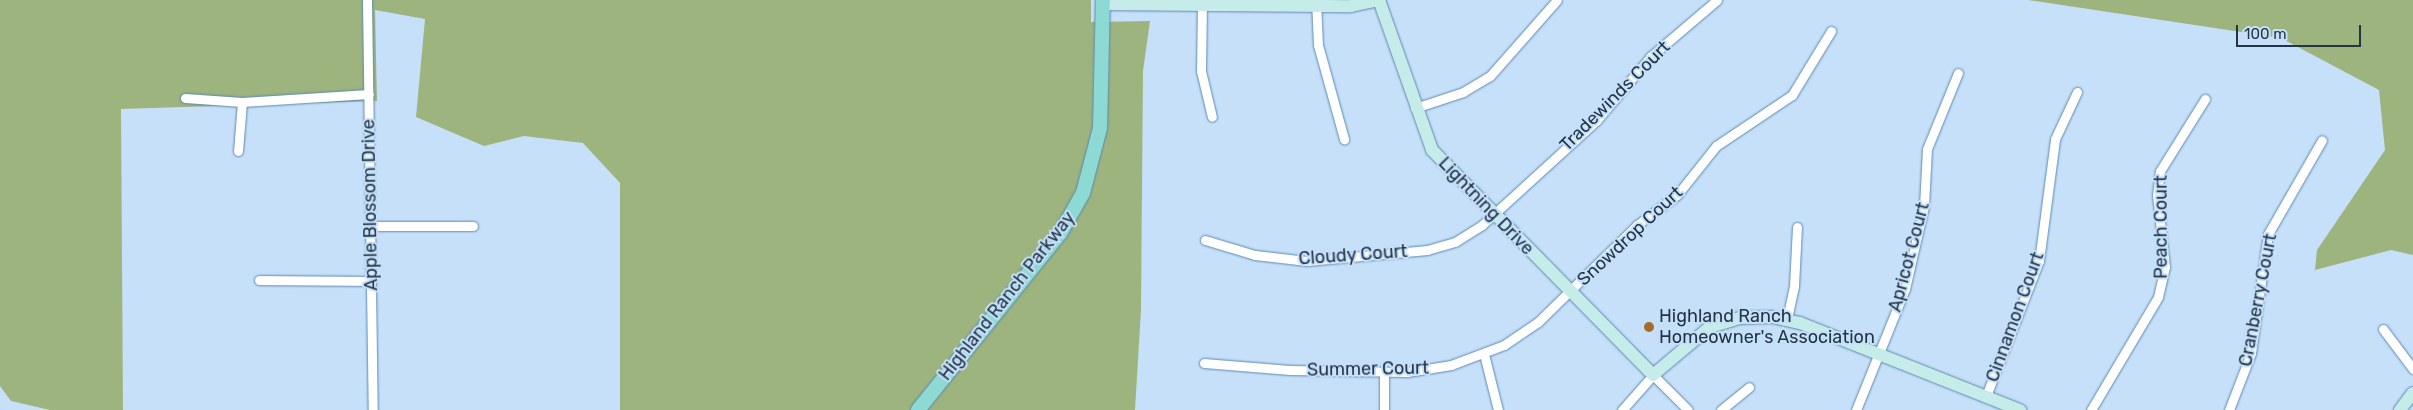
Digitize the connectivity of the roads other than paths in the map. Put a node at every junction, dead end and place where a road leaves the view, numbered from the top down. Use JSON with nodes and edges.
{"nodes":[{"id":1,"x":367,"y":0,"type":"edge"},
{"id":2,"x":1379,"y":0,"type":"edge"},
{"id":3,"x":1557,"y":0,"type":"edge"},
{"id":4,"x":1717,"y":0,"type":"edge"},
{"id":5,"x":1103,"y":2,"type":"edge"},
{"id":6,"x":1202,"y":2,"type":"edge"},
{"id":7,"x":1316,"y":3,"type":"edge"},
{"id":8,"x":1831,"y":31,"type":"dead end"},
{"id":9,"x":1958,"y":73,"type":"dead end"},
{"id":10,"x":2077,"y":92,"type":"dead end"},
{"id":11,"x":369,"y":94,"type":"junction"},
{"id":12,"x":185,"y":98,"type":"dead end"},
{"id":13,"x":2205,"y":99,"type":"dead end"},
{"id":14,"x":242,"y":102,"type":"junction"},
{"id":15,"x":1415,"y":108,"type":"junction"},
{"id":16,"x":1212,"y":117,"type":"dead end"},
{"id":17,"x":1344,"y":139,"type":"dead end"},
{"id":18,"x":2322,"y":140,"type":"dead end"},
{"id":19,"x":238,"y":151,"type":"dead end"},
{"id":20,"x":1493,"y":214,"type":"junction"},
{"id":21,"x":371,"y":226,"type":"junction"},
{"id":22,"x":473,"y":226,"type":"dead end"},
{"id":23,"x":1797,"y":227,"type":"dead end"},
{"id":24,"x":1205,"y":240,"type":"dead end"},
{"id":25,"x":259,"y":280,"type":"dead end"},
{"id":26,"x":371,"y":281,"type":"junction"},
{"id":27,"x":1570,"y":292,"type":"junction"},
{"id":28,"x":1787,"y":319,"type":"junction"},
{"id":29,"x":2383,"y":329,"type":"dead end"},
{"id":30,"x":1484,"y":354,"type":"junction"},
{"id":31,"x":1879,"y":354,"type":"junction"},
{"id":32,"x":1204,"y":363,"type":"dead end"},
{"id":33,"x":2413,"y":369,"type":"edge"},
{"id":34,"x":1384,"y":372,"type":"junction"},
{"id":35,"x":1654,"y":375,"type":"junction"},
{"id":36,"x":1749,"y":387,"type":"dead end"},
{"id":37,"x":2413,"y":393,"type":"edge"},
{"id":38,"x":1986,"y":396,"type":"junction"},
{"id":39,"x":373,"y":410,"type":"edge"},
{"id":40,"x":918,"y":410,"type":"edge"},
{"id":41,"x":1384,"y":410,"type":"edge"},
{"id":42,"x":1498,"y":410,"type":"edge"},
{"id":43,"x":1622,"y":410,"type":"edge"},
{"id":44,"x":1688,"y":410,"type":"edge"},
{"id":45,"x":1721,"y":410,"type":"edge"},
{"id":46,"x":1856,"y":410,"type":"edge"},
{"id":47,"x":2020,"y":410,"type":"edge"},
{"id":48,"x":2091,"y":410,"type":"edge"},
{"id":49,"x":2229,"y":410,"type":"edge"},
{"id":50,"x":2400,"y":410,"type":"edge"}],
"edges":[{"from":1,"to":11,"type":"street","name":"Apple Blossom Drive"},
{"from":2,"to":7,"type":"main road"},
{"from":2,"to":15,"type":"main road","name":"Lightning Drive"},
{"from":3,"to":15,"type":"street"},
{"from":4,"to":20,"type":"street","name":"Tradewinds Court"},
{"from":5,"to":6,"type":"main road"},
{"from":5,"to":40,"type":"main road","name":"Highland Ranch Parkway"},
{"from":6,"to":7,"type":"main road"},
{"from":6,"to":16,"type":"street"},
{"from":7,"to":17,"type":"street"},
{"from":8,"to":27,"type":"street","name":"Snowdrop Court"},
{"from":9,"to":31,"type":"street","name":"Apricot Court"},
{"from":10,"to":38,"type":"street","name":"Cinnamon Court"},
{"from":11,"to":14,"type":"street"},
{"from":11,"to":21,"type":"street","name":"Apple Blossom Drive"},
{"from":12,"to":14,"type":"street"},
{"from":13,"to":48,"type":"street","name":"Peach Court"},
{"from":14,"to":19,"type":"street"},
{"from":15,"to":20,"type":"main road","name":"Lightning Drive"},
{"from":18,"to":49,"type":"street","name":"Cranberry Court"},
{"from":20,"to":24,"type":"street","name":"Cloudy Court"},
{"from":20,"to":27,"type":"main road","name":"Lightning Drive"},
{"from":21,"to":22,"type":"street"},
{"from":21,"to":26,"type":"street","name":"Apple Blossom Drive"},
{"from":23,"to":28,"type":"street"},
{"from":25,"to":26,"type":"street"},
{"from":26,"to":39,"type":"street","name":"Apple Blossom Drive"},
{"from":27,"to":30,"type":"street","name":"Summer Court"},
{"from":27,"to":35,"type":"main road","name":"Lightning Drive"},
{"from":28,"to":31,"type":"main road"},
{"from":28,"to":35,"type":"main road"},
{"from":29,"to":33,"type":"street"},
{"from":30,"to":34,"type":"street","name":"Summer Court"},
{"from":30,"to":42,"type":"street"},
{"from":31,"to":38,"type":"main road"},
{"from":31,"to":46,"type":"street","name":"Apricot Court"},
{"from":32,"to":34,"type":"street","name":"Summer Court"},
{"from":34,"to":41,"type":"street"},
{"from":35,"to":43,"type":"street"},
{"from":35,"to":44,"type":"street"},
{"from":36,"to":45,"type":"street"},
{"from":37,"to":50,"type":"main road"},
{"from":38,"to":47,"type":"main road"}]}
